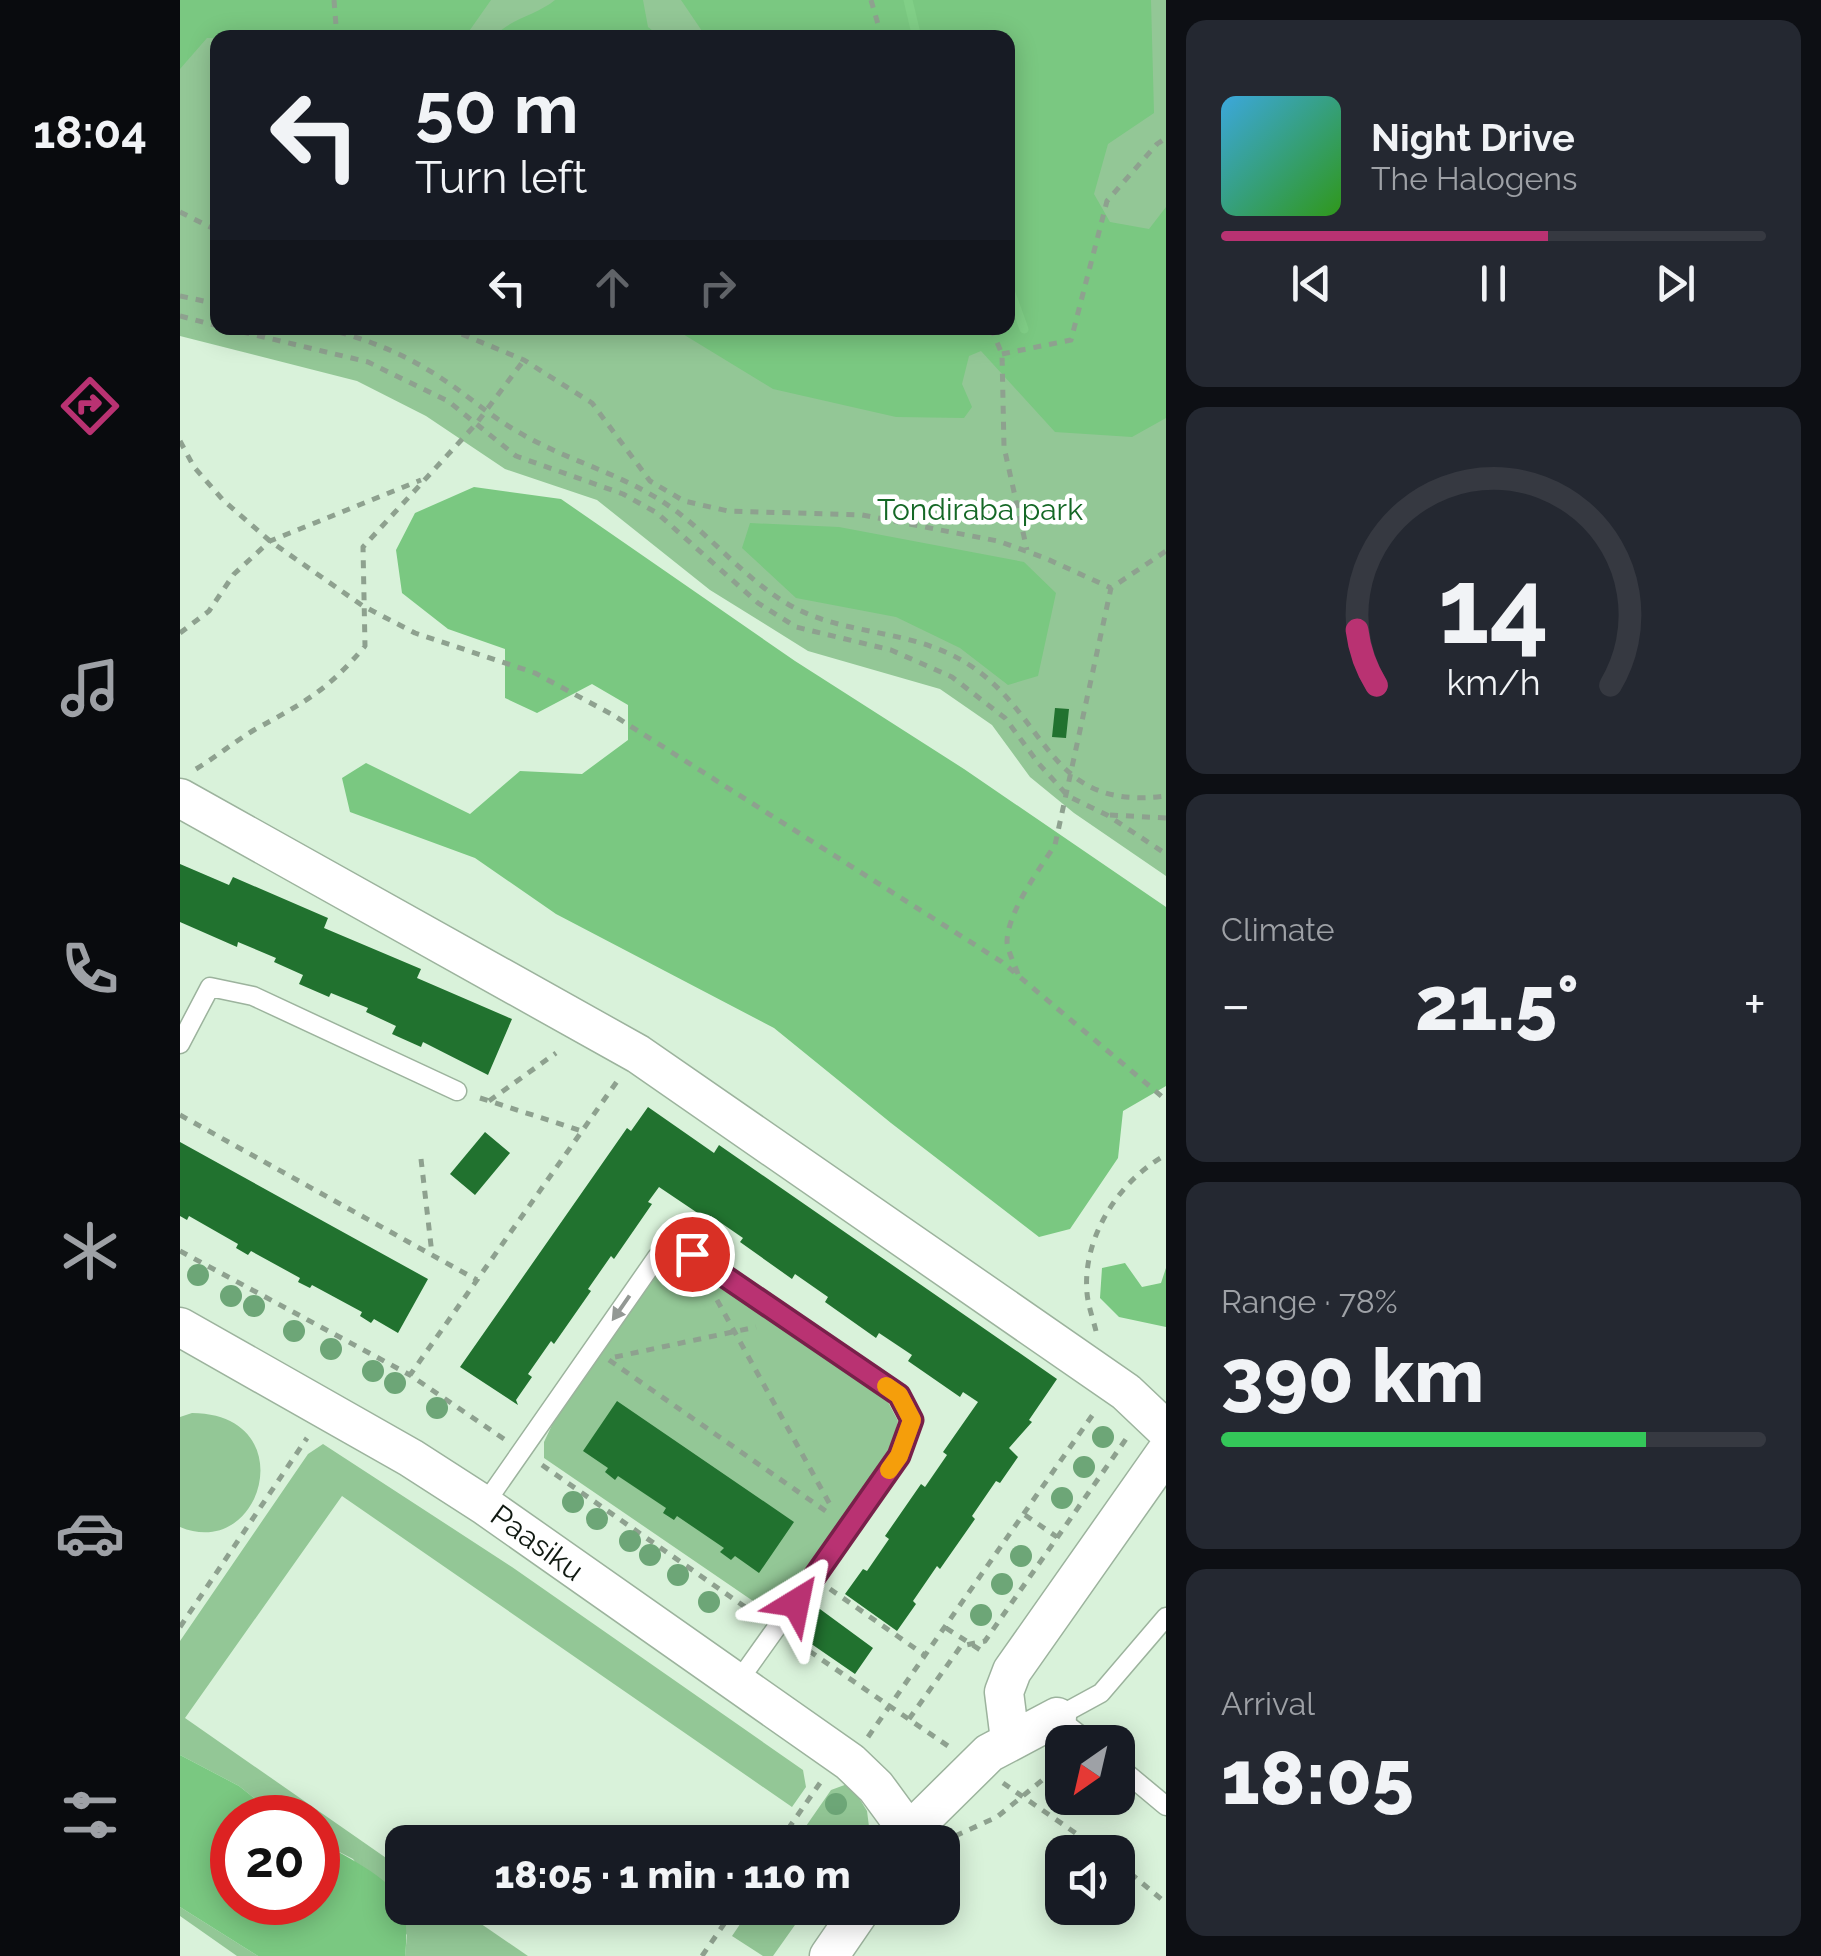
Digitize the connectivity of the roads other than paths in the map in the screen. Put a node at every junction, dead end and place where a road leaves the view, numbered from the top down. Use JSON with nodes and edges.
{"nodes":[{"id":1,"x":188,"y":784,"type":"edge"},
{"id":2,"x":180,"y":1044,"type":"edge"},
{"id":3,"x":458,"y":1091,"type":"road end"},
{"id":4,"x":180,"y":1327,"type":"edge"},
{"id":5,"x":1166,"y":1430,"type":"edge"},
{"id":6,"x":1166,"y":1452,"type":"edge"},
{"id":7,"x":484,"y":1505,"type":"junction"},
{"id":8,"x":1166,"y":1616,"type":"edge"},
{"id":9,"x":737,"y":1683,"type":"junction"},
{"id":10,"x":1057,"y":1716,"type":"junction"},
{"id":11,"x":1068,"y":1725,"type":"edge"},
{"id":12,"x":1010,"y":1740,"type":"junction"},
{"id":13,"x":1135,"y":1780,"type":"edge"},
{"id":14,"x":1166,"y":1806,"type":"edge"},
{"id":15,"x":898,"y":1825,"type":"edge"},
{"id":16,"x":918,"y":1825,"type":"edge"},
{"id":17,"x":850,"y":1925,"type":"edge"},
{"id":18,"x":829,"y":1956,"type":"edge"}],
"edges":[{"from":1,"to":5,"type":"street"},
{"from":2,"to":3,"type":"lane"},
{"from":4,"to":7,"type":"street","name":"Paasiku"},
{"from":6,"to":12,"type":"street"},
{"from":7,"to":9,"type":"street","name":"Paasiku"},
{"from":9,"to":7,"type":"lane","one_way":true},
{"from":8,"to":10,"type":"lane"},
{"from":9,"to":15,"type":"street","name":"Paasiku"},
{"from":10,"to":11,"type":"lane"},
{"from":10,"to":12,"type":"street"},
{"from":12,"to":16,"type":"street"},
{"from":13,"to":14,"type":"lane"},
{"from":17,"to":18,"type":"street"}]}
